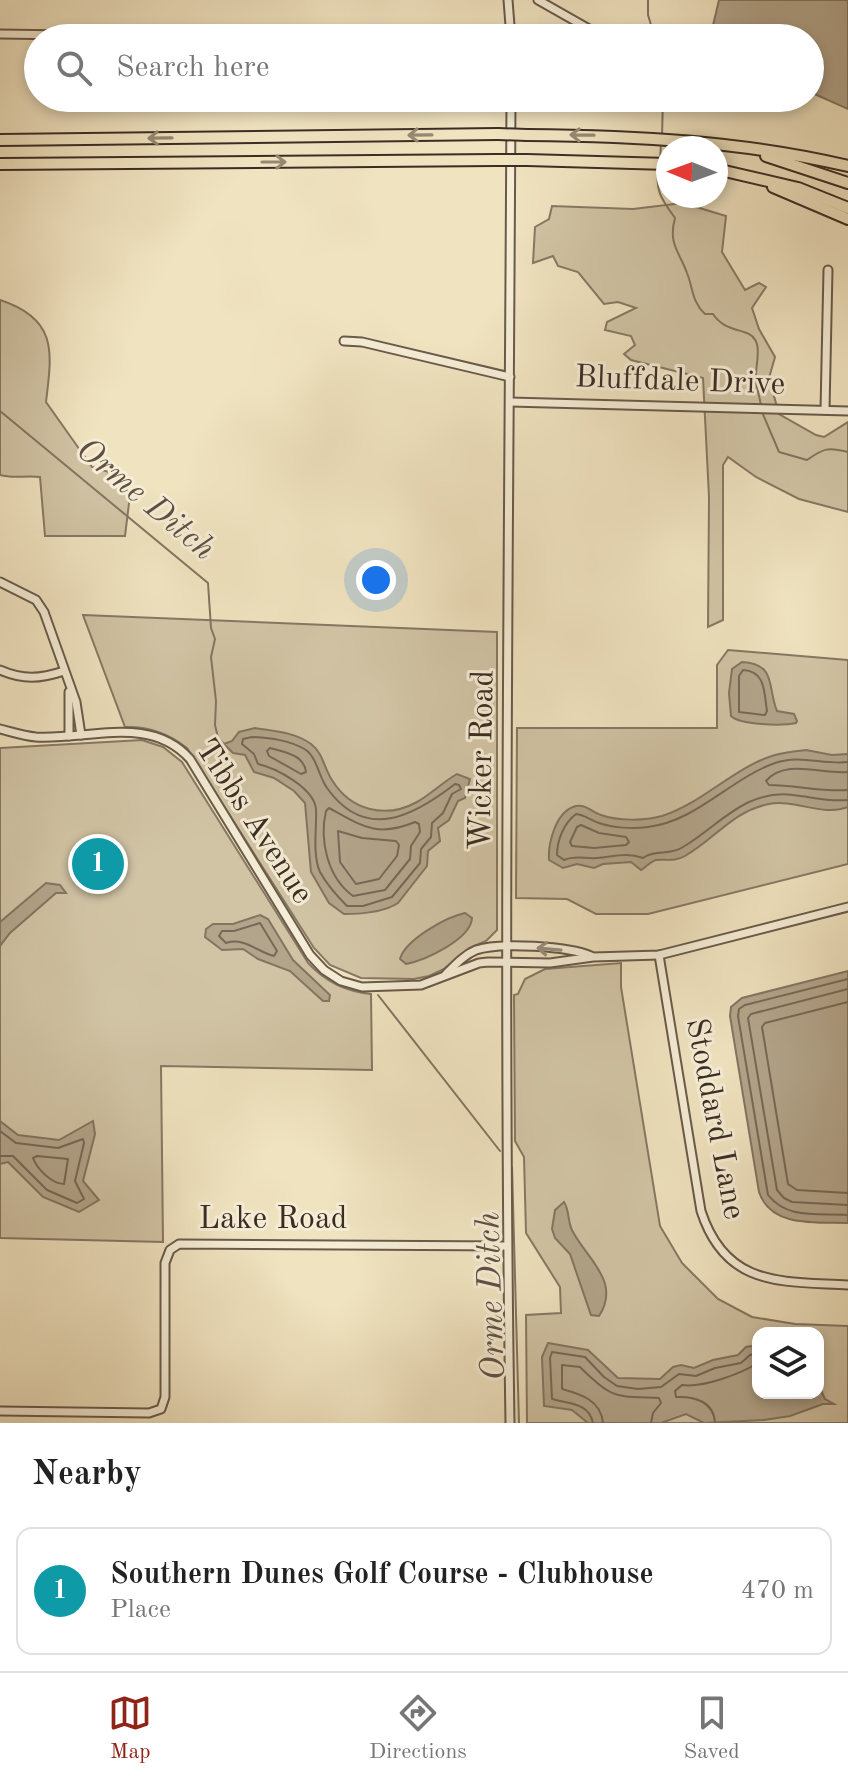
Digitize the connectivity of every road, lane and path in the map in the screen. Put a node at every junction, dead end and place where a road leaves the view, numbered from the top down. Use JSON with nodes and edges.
{"nodes":[{"id":1,"x":508,"y":0,"type":"edge"},
{"id":2,"x":538,"y":0,"type":"edge"},
{"id":3,"x":510,"y":24,"type":"edge"},
{"id":4,"x":580,"y":24,"type":"edge"},
{"id":5,"x":0,"y":34,"type":"edge"},
{"id":6,"x":24,"y":34,"type":"edge"},
{"id":7,"x":511,"y":112,"type":"edge"},
{"id":8,"x":656,"y":138,"type":"edge"},
{"id":9,"x":0,"y":140,"type":"edge"},
{"id":10,"x":728,"y":145,"type":"edge"},
{"id":11,"x":728,"y":148,"type":"edge"},
{"id":12,"x":656,"y":163,"type":"edge"},
{"id":13,"x":0,"y":164,"type":"edge"},
{"id":14,"x":848,"y":166,"type":"edge"},
{"id":15,"x":728,"y":171,"type":"edge"},
{"id":16,"x":746,"y":174,"type":"junction"},
{"id":17,"x":848,"y":183,"type":"edge"},
{"id":18,"x":848,"y":208,"type":"edge"},
{"id":19,"x":848,"y":219,"type":"edge"},
{"id":20,"x":828,"y":270,"type":"dead end"},
{"id":21,"x":344,"y":341,"type":"dead end"},
{"id":22,"x":510,"y":377,"type":"junction"},
{"id":23,"x":510,"y":402,"type":"junction"},
{"id":24,"x":825,"y":410,"type":"junction"},
{"id":25,"x":848,"y":411,"type":"edge"},
{"id":26,"x":0,"y":582,"type":"edge"},
{"id":27,"x":0,"y":670,"type":"edge"},
{"id":28,"x":64,"y":671,"type":"junction"},
{"id":29,"x":69,"y":690,"type":"junction"},
{"id":30,"x":0,"y":729,"type":"edge"},
{"id":31,"x":81,"y":735,"type":"junction"},
{"id":32,"x":69,"y":736,"type":"junction"},
{"id":33,"x":848,"y":907,"type":"edge"},
{"id":34,"x":505,"y":947,"type":"junction"},
{"id":35,"x":659,"y":955,"type":"junction"},
{"id":36,"x":593,"y":957,"type":"junction"},
{"id":37,"x":505,"y":963,"type":"junction"},
{"id":38,"x":442,"y":978,"type":"junction"},
{"id":39,"x":507,"y":1246,"type":"junction"},
{"id":40,"x":848,"y":1285,"type":"edge"},
{"id":41,"x":0,"y":1411,"type":"edge"},
{"id":42,"x":510,"y":1423,"type":"edge"}],
"edges":[{"from":1,"to":3,"type":"street"},
{"from":2,"to":4,"type":"street"},
{"from":5,"to":6,"type":"street"},
{"from":7,"to":22,"type":"street","name":"Wicker Road"},
{"from":8,"to":9,"type":"highway","one_way":true,"bridge":true},
{"from":10,"to":14,"type":"highway"},
{"from":11,"to":17,"type":"highway"},
{"from":13,"to":12,"type":"highway","one_way":true,"bridge":true},
{"from":15,"to":16,"type":"highway"},
{"from":16,"to":18,"type":"highway"},
{"from":16,"to":19,"type":"highway"},
{"from":20,"to":24,"type":"street"},
{"from":21,"to":22,"type":"street"},
{"from":22,"to":23,"type":"street","name":"Wicker Road"},
{"from":23,"to":24,"type":"street","name":"Bluffdale Drive"},
{"from":23,"to":34,"type":"street","name":"Wicker Road"},
{"from":24,"to":25,"type":"street","name":"Bluffdale Drive"},
{"from":26,"to":28,"type":"street"},
{"from":27,"to":28,"type":"street"},
{"from":28,"to":29,"type":"street"},
{"from":29,"to":31,"type":"street"},
{"from":29,"to":32,"type":"street"},
{"from":30,"to":32,"type":"street","name":"Tibbs Avenue"},
{"from":31,"to":32,"type":"street","name":"Tibbs Avenue"},
{"from":31,"to":38,"type":"street","name":"Tibbs Avenue"},
{"from":33,"to":35,"type":"street","name":"Tibbs Avenue"},
{"from":36,"to":34,"type":"street","name":"Tibbs Avenue","one_way":true},
{"from":34,"to":37,"type":"street","name":"Wicker Road"},
{"from":34,"to":38,"type":"street","name":"Tibbs Avenue"},
{"from":35,"to":36,"type":"street","name":"Tibbs Avenue"},
{"from":35,"to":40,"type":"street","name":"Stoddard Lane"},
{"from":36,"to":37,"type":"street","name":"Tibbs Avenue"},
{"from":37,"to":38,"type":"street","name":"Tibbs Avenue"},
{"from":37,"to":39,"type":"street","name":"Wicker Road"},
{"from":39,"to":41,"type":"street","name":"Lake Road"},
{"from":39,"to":42,"type":"street","name":"Wicker Road"}]}
